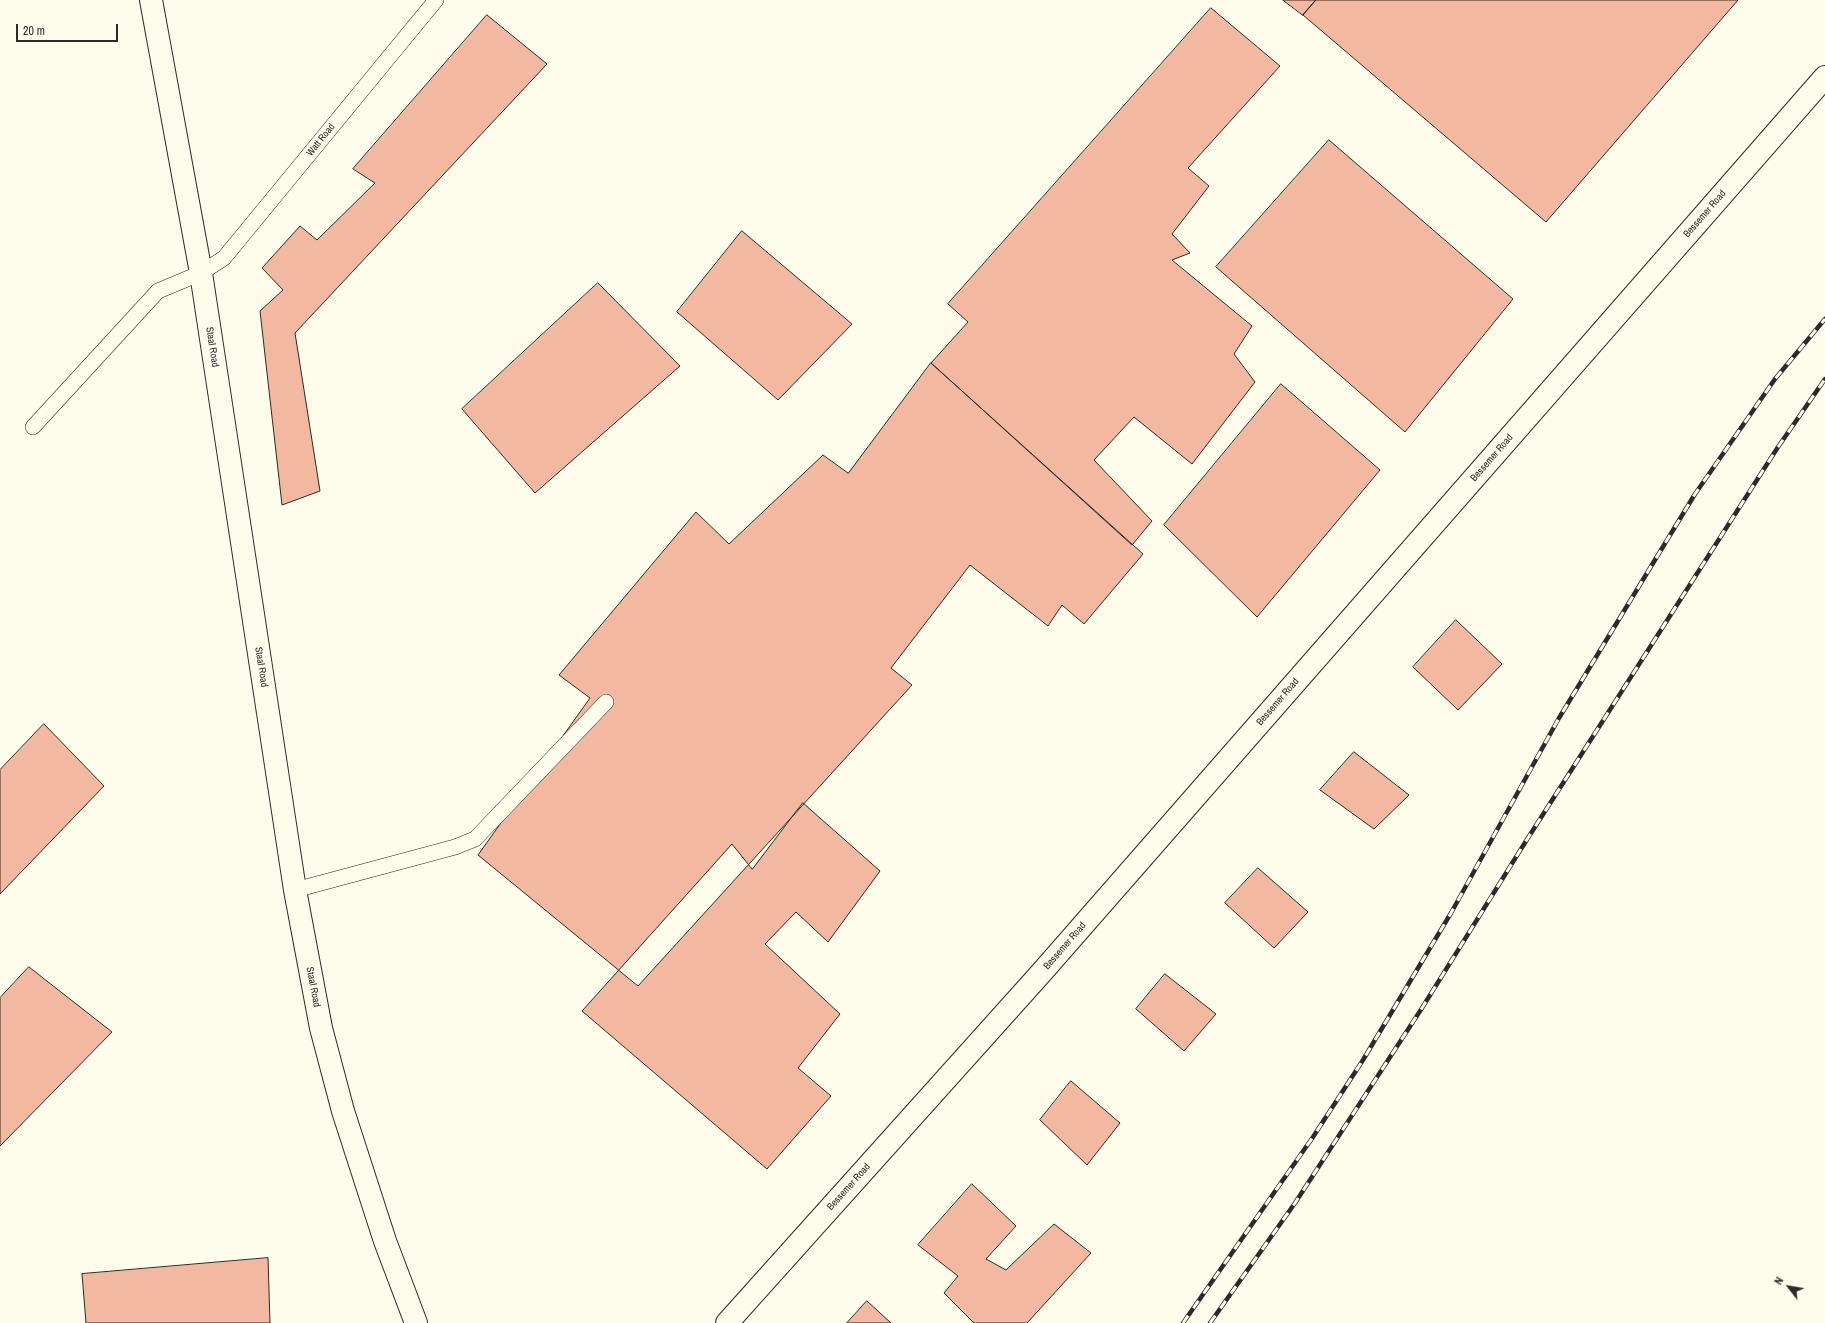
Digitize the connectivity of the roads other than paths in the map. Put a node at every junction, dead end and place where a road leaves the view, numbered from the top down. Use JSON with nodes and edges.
{"nodes":[{"id":1,"x":151,"y":0,"type":"edge"},
{"id":2,"x":436,"y":0,"type":"edge"},
{"id":3,"x":1825,"y":77,"type":"edge"},
{"id":4,"x":201,"y":273,"type":"junction"},
{"id":5,"x":33,"y":427,"type":"dead end"},
{"id":6,"x":606,"y":702,"type":"dead end"},
{"id":7,"x":295,"y":890,"type":"junction"},
{"id":8,"x":416,"y":1323,"type":"edge"},
{"id":9,"x":727,"y":1323,"type":"edge"}],
"edges":[{"from":1,"to":4,"type":"street","name":"Staal Road"},
{"from":2,"to":4,"type":"lane","name":"Watt Road"},
{"from":3,"to":9,"type":"street","name":"Bessemer Road"},
{"from":4,"to":5,"type":"lane","name":"Watt Road"},
{"from":4,"to":7,"type":"street","name":"Staal Road"},
{"from":6,"to":7,"type":"lane"},
{"from":7,"to":8,"type":"street","name":"Staal Road"}]}
